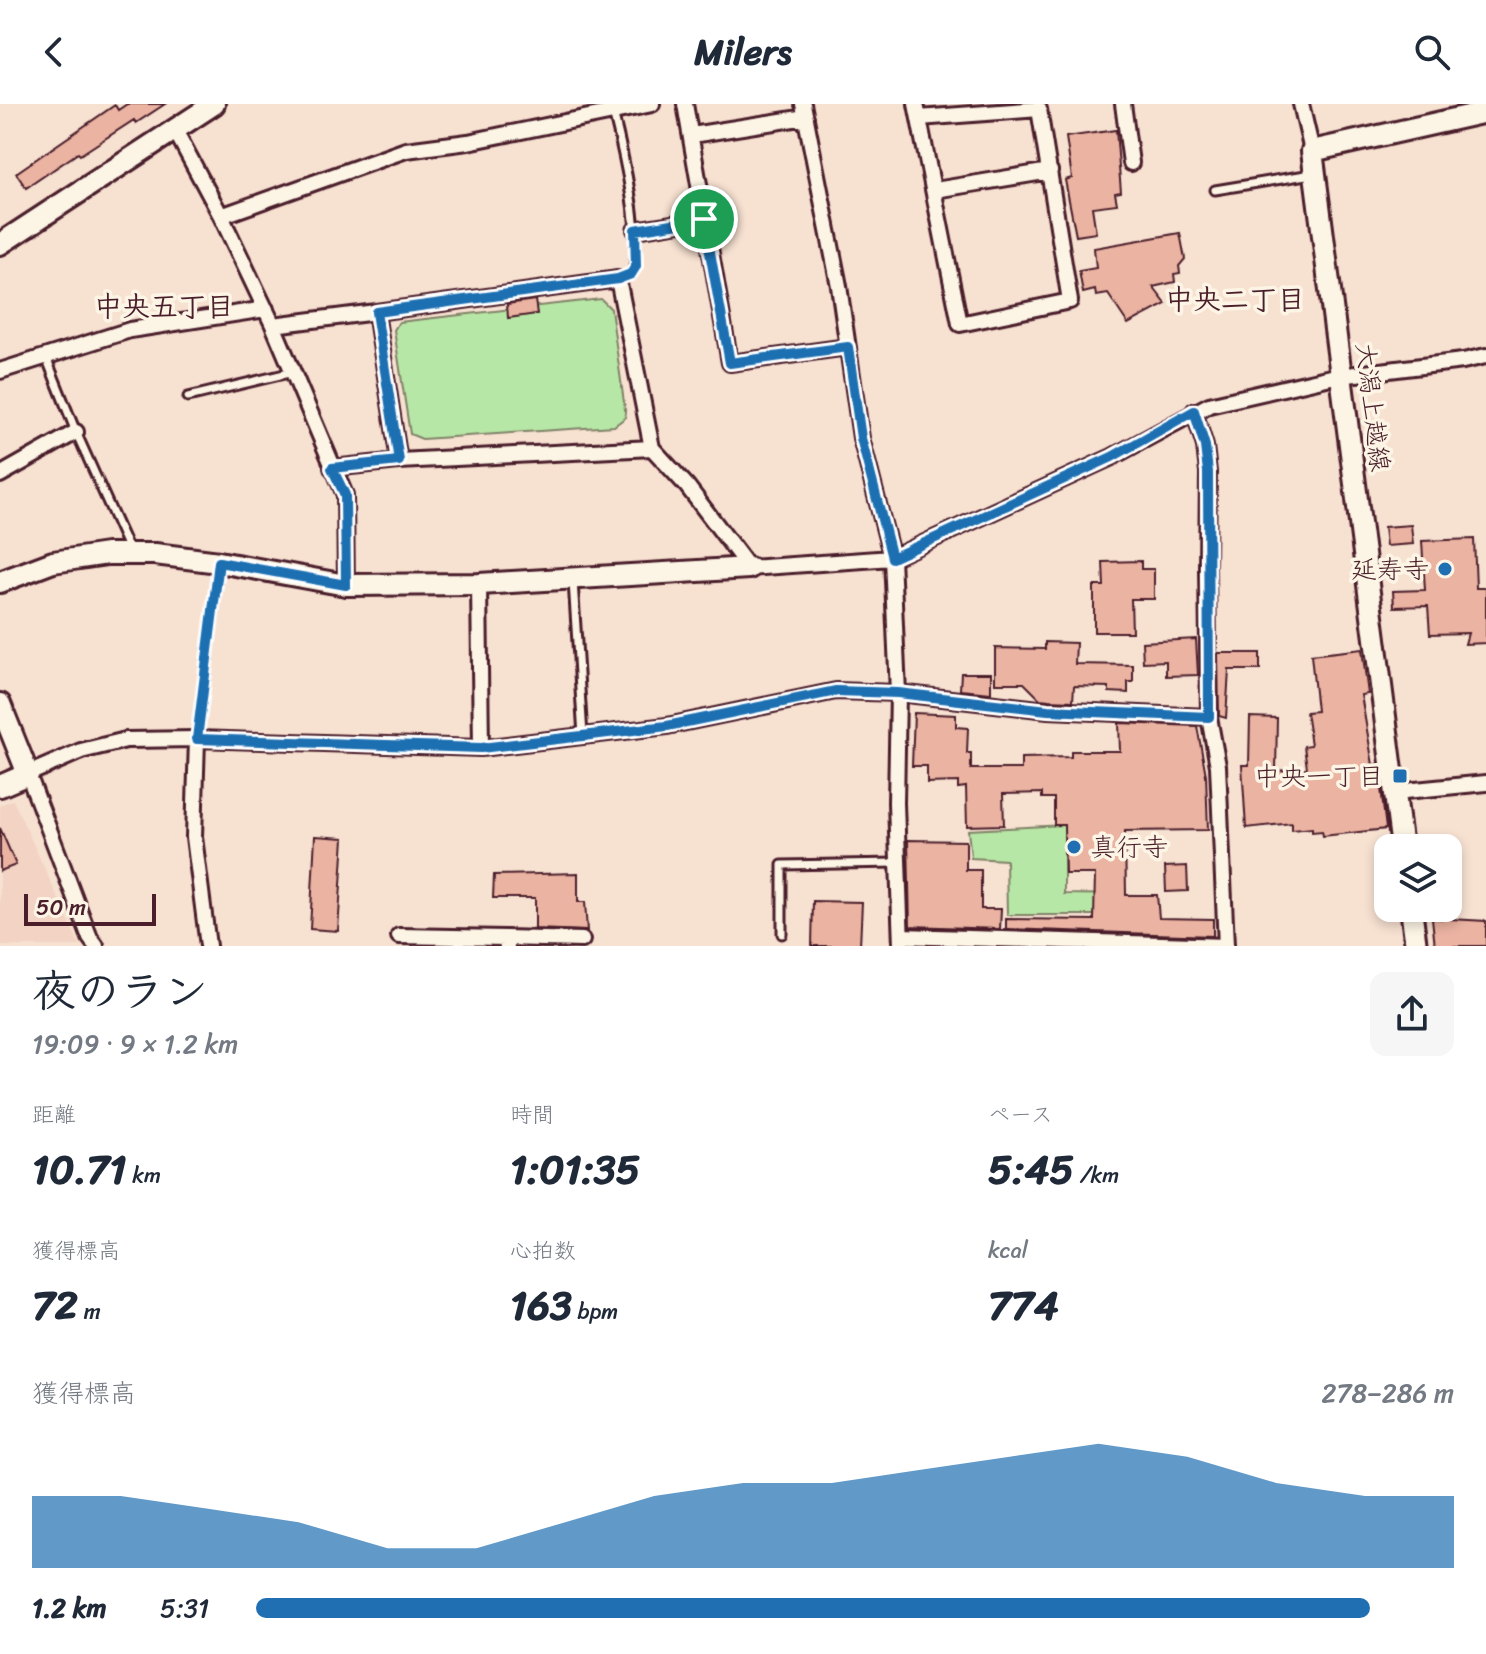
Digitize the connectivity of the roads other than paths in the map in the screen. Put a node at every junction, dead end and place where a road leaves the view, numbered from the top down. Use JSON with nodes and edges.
{"nodes":[{"id":1,"x":214,"y":104,"type":"edge"},
{"id":2,"x":652,"y":104,"type":"edge"},
{"id":3,"x":685,"y":104,"type":"edge"},
{"id":4,"x":1123,"y":104,"type":"edge"},
{"id":5,"x":1301,"y":104,"type":"edge"},
{"id":6,"x":805,"y":110,"type":"edge"},
{"id":7,"x":918,"y":111,"type":"edge"},
{"id":8,"x":613,"y":112,"type":"junction"},
{"id":9,"x":1486,"y":112,"type":"edge"},
{"id":10,"x":175,"y":130,"type":"junction"},
{"id":11,"x":692,"y":135,"type":"junction"},
{"id":12,"x":1312,"y":151,"type":"junction"},
{"id":13,"x":1131,"y":163,"type":"dead end"},
{"id":14,"x":1050,"y":171,"type":"junction"},
{"id":15,"x":1315,"y":174,"type":"junction"},
{"id":16,"x":935,"y":190,"type":"junction"},
{"id":17,"x":1215,"y":190,"type":"dead end"},
{"id":18,"x":221,"y":216,"type":"junction"},
{"id":19,"x":704,"y":219,"type":"junction"},
{"id":20,"x":635,"y":230,"type":"junction"},
{"id":21,"x":0,"y":244,"type":"edge"},
{"id":22,"x":618,"y":279,"type":"junction"},
{"id":23,"x":266,"y":309,"type":"junction"},
{"id":24,"x":376,"y":312,"type":"junction"},
{"id":25,"x":273,"y":325,"type":"junction"},
{"id":26,"x":848,"y":347,"type":"junction"},
{"id":27,"x":1486,"y":356,"type":"edge"},
{"id":28,"x":46,"y":357,"type":"junction"},
{"id":29,"x":0,"y":371,"type":"edge"},
{"id":30,"x":293,"y":372,"type":"junction"},
{"id":31,"x":1343,"y":376,"type":"junction"},
{"id":32,"x":188,"y":397,"type":"dead end"},
{"id":33,"x":1194,"y":411,"type":"junction"},
{"id":34,"x":76,"y":432,"type":"junction"},
{"id":35,"x":652,"y":448,"type":"junction"},
{"id":36,"x":399,"y":461,"type":"junction"},
{"id":37,"x":332,"y":468,"type":"junction"},
{"id":38,"x":0,"y":475,"type":"edge"},
{"id":39,"x":130,"y":554,"type":"junction"},
{"id":40,"x":892,"y":558,"type":"junction"},
{"id":41,"x":219,"y":562,"type":"junction"},
{"id":42,"x":749,"y":568,"type":"junction"},
{"id":43,"x":573,"y":578,"type":"junction"},
{"id":44,"x":0,"y":582,"type":"edge"},
{"id":45,"x":479,"y":584,"type":"junction"},
{"id":46,"x":346,"y":585,"type":"junction"},
{"id":47,"x":898,"y":693,"type":"junction"},
{"id":48,"x":0,"y":704,"type":"edge"},
{"id":49,"x":1209,"y":717,"type":"junction"},
{"id":50,"x":583,"y":736,"type":"junction"},
{"id":51,"x":197,"y":739,"type":"junction"},
{"id":52,"x":481,"y":748,"type":"junction"},
{"id":53,"x":28,"y":774,"type":"junction"},
{"id":54,"x":1486,"y":783,"type":"edge"},
{"id":55,"x":0,"y":786,"type":"edge"},
{"id":56,"x":1395,"y":792,"type":"junction"},
{"id":57,"x":1400,"y":834,"type":"edge"},
{"id":58,"x":897,"y":863,"type":"junction"},
{"id":59,"x":1413,"y":922,"type":"edge"},
{"id":60,"x":782,"y":934,"type":"dead end"},
{"id":61,"x":399,"y":936,"type":"dead end"},
{"id":62,"x":582,"y":940,"type":"dead end"},
{"id":63,"x":901,"y":941,"type":"edge"},
{"id":64,"x":506,"y":942,"type":"edge"},
{"id":65,"x":1011,"y":942,"type":"edge"},
{"id":66,"x":96,"y":946,"type":"edge"},
{"id":67,"x":208,"y":946,"type":"edge"},
{"id":68,"x":1226,"y":946,"type":"edge"},
{"id":69,"x":1416,"y":946,"type":"edge"}],
"edges":[{"from":1,"to":10,"type":"street"},
{"from":2,"to":8,"type":"street"},
{"from":3,"to":11,"type":"street"},
{"from":4,"to":13,"type":"street"},
{"from":5,"to":12,"type":"street"},
{"from":6,"to":11,"type":"street"},
{"from":6,"to":26,"type":"street"},
{"from":7,"to":14,"type":"street"},
{"from":7,"to":16,"type":"street"},
{"from":8,"to":18,"type":"street"},
{"from":8,"to":20,"type":"lane"},
{"from":9,"to":12,"type":"street"},
{"from":10,"to":18,"type":"street"},
{"from":10,"to":21,"type":"street"},
{"from":11,"to":19,"type":"street"},
{"from":12,"to":15,"type":"street","name":"大潟上越線"},
{"from":14,"to":16,"type":"street"},
{"from":14,"to":16,"type":"street"},
{"from":15,"to":17,"type":"lane"},
{"from":15,"to":31,"type":"street","name":"大潟上越線"},
{"from":18,"to":23,"type":"street"},
{"from":19,"to":20,"type":"street"},
{"from":19,"to":26,"type":"street"},
{"from":20,"to":22,"type":"lane"},
{"from":22,"to":24,"type":"street"},
{"from":22,"to":35,"type":"street"},
{"from":23,"to":25,"type":"street"},
{"from":23,"to":28,"type":"street"},
{"from":24,"to":25,"type":"street"},
{"from":24,"to":36,"type":"street"},
{"from":25,"to":30,"type":"street"},
{"from":26,"to":40,"type":"street"},
{"from":27,"to":31,"type":"street"},
{"from":28,"to":29,"type":"street"},
{"from":28,"to":34,"type":"lane"},
{"from":30,"to":32,"type":"lane"},
{"from":30,"to":37,"type":"street"},
{"from":31,"to":33,"type":"street"},
{"from":31,"to":56,"type":"street","name":"大潟上越線"},
{"from":33,"to":40,"type":"street"},
{"from":33,"to":49,"type":"street"},
{"from":34,"to":38,"type":"street"},
{"from":34,"to":39,"type":"lane"},
{"from":35,"to":36,"type":"street"},
{"from":35,"to":42,"type":"street"},
{"from":36,"to":37,"type":"street"},
{"from":37,"to":46,"type":"street"},
{"from":39,"to":41,"type":"street"},
{"from":39,"to":44,"type":"street"},
{"from":40,"to":42,"type":"street"},
{"from":40,"to":47,"type":"street"},
{"from":41,"to":46,"type":"street"},
{"from":41,"to":51,"type":"lane"},
{"from":42,"to":43,"type":"street"},
{"from":43,"to":45,"type":"street"},
{"from":43,"to":50,"type":"lane"},
{"from":45,"to":46,"type":"street"},
{"from":45,"to":52,"type":"street"},
{"from":47,"to":49,"type":"street"},
{"from":47,"to":50,"type":"street"},
{"from":47,"to":58,"type":"street"},
{"from":48,"to":53,"type":"street"},
{"from":49,"to":68,"type":"street"},
{"from":50,"to":52,"type":"street"},
{"from":51,"to":52,"type":"street"},
{"from":51,"to":53,"type":"street"},
{"from":51,"to":67,"type":"street"},
{"from":53,"to":55,"type":"street"},
{"from":53,"to":66,"type":"street"},
{"from":54,"to":56,"type":"street"},
{"from":56,"to":57,"type":"street","name":"大潟上越線"},
{"from":58,"to":60,"type":"lane"},
{"from":58,"to":63,"type":"street"},
{"from":59,"to":69,"type":"street"},
{"from":61,"to":64,"type":"street"},
{"from":62,"to":64,"type":"street"},
{"from":63,"to":65,"type":"street"},
{"from":65,"to":68,"type":"street"}]}
